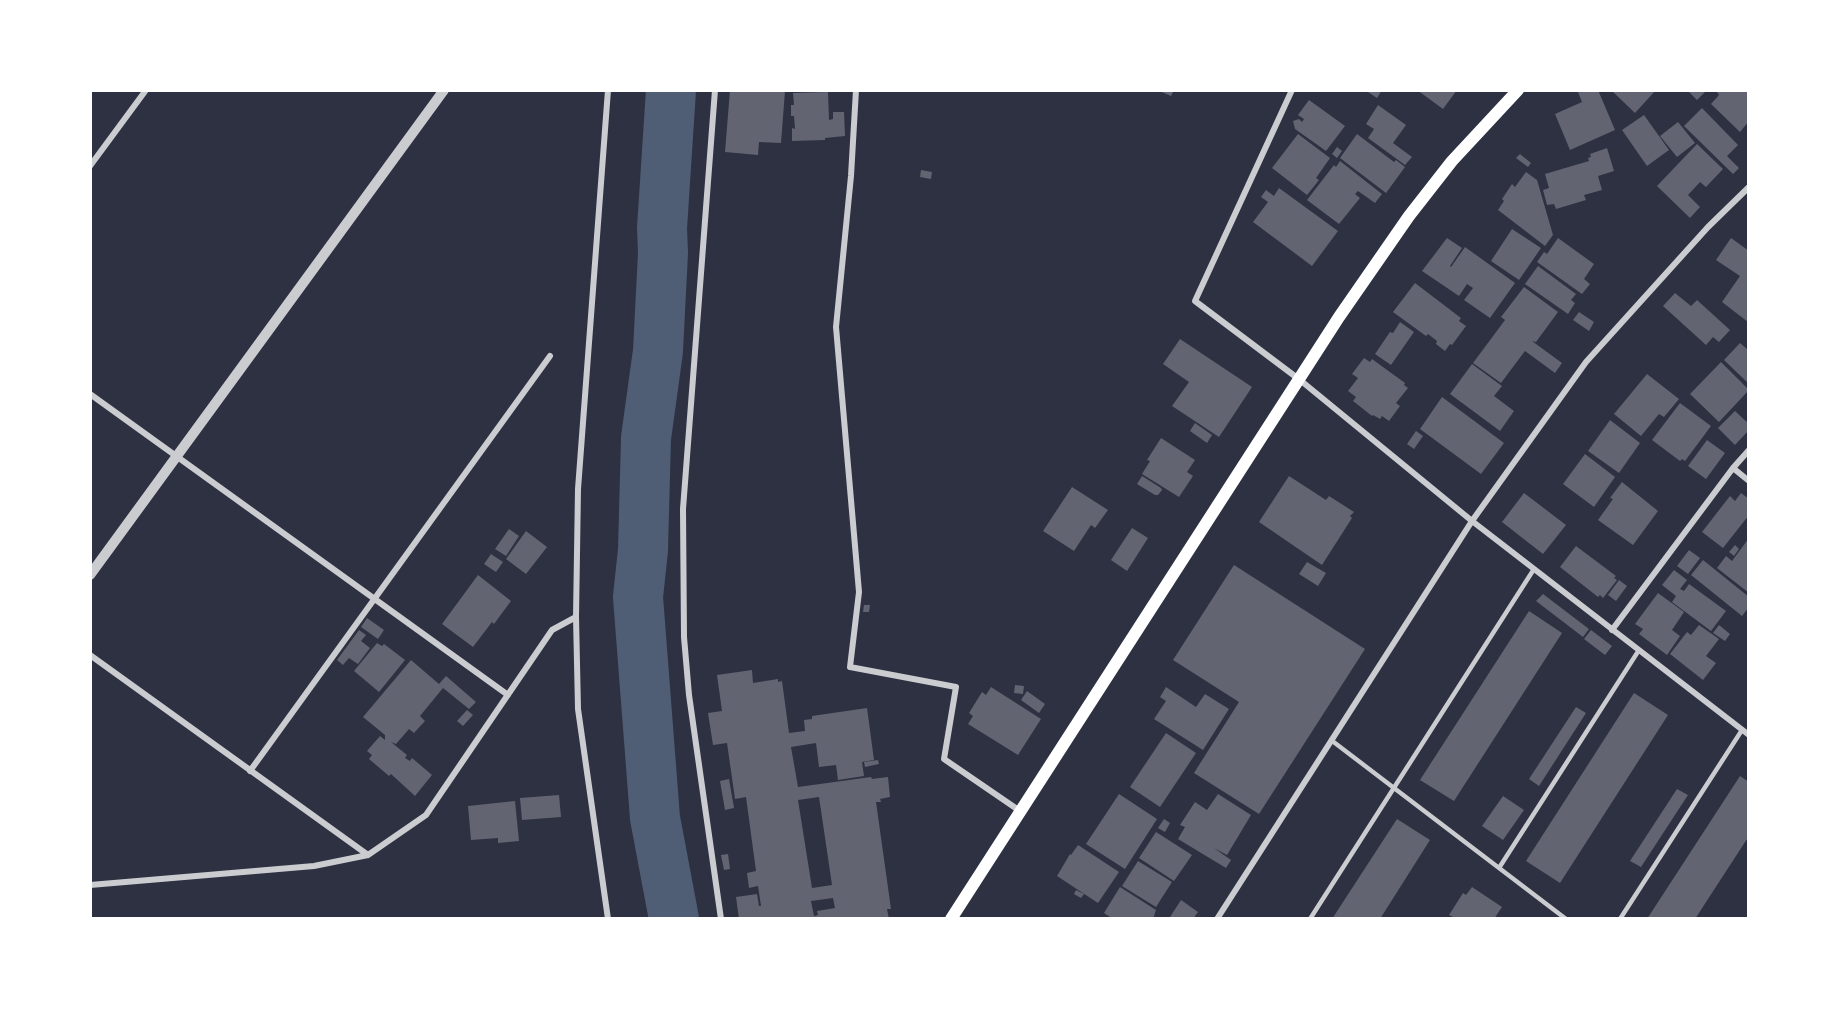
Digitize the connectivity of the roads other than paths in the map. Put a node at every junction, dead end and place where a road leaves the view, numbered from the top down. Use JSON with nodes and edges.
{"nodes":[{"id":1,"x":146,"y":90,"type":"edge"},
{"id":2,"x":444,"y":90,"type":"edge"},
{"id":3,"x":608,"y":90,"type":"edge"},
{"id":4,"x":715,"y":90,"type":"edge"},
{"id":5,"x":856,"y":90,"type":"edge"},
{"id":6,"x":1292,"y":90,"type":"edge"},
{"id":7,"x":1518,"y":90,"type":"edge"},
{"id":8,"x":90,"y":166,"type":"edge"},
{"id":9,"x":1749,"y":187,"type":"edge"},
{"id":10,"x":550,"y":356,"type":"dead end"},
{"id":11,"x":1300,"y":380,"type":"junction"},
{"id":12,"x":90,"y":394,"type":"edge"},
{"id":13,"x":1749,"y":450,"type":"edge"},
{"id":14,"x":176,"y":456,"type":"junction"},
{"id":15,"x":1733,"y":468,"type":"junction"},
{"id":16,"x":1749,"y":481,"type":"edge"},
{"id":17,"x":1472,"y":521,"type":"junction"},
{"id":18,"x":1534,"y":569,"type":"junction"},
{"id":19,"x":90,"y":575,"type":"edge"},
{"id":20,"x":374,"y":598,"type":"junction"},
{"id":21,"x":576,"y":617,"type":"junction"},
{"id":22,"x":1612,"y":630,"type":"junction"},
{"id":23,"x":1639,"y":650,"type":"junction"},
{"id":24,"x":90,"y":655,"type":"edge"},
{"id":25,"x":508,"y":695,"type":"junction"},
{"id":26,"x":1742,"y":730,"type":"junction"},
{"id":27,"x":1749,"y":735,"type":"edge"},
{"id":28,"x":1331,"y":740,"type":"junction"},
{"id":29,"x":250,"y":771,"type":"junction"},
{"id":30,"x":1394,"y":788,"type":"junction"},
{"id":31,"x":1021,"y":812,"type":"junction"},
{"id":32,"x":368,"y":855,"type":"junction"},
{"id":33,"x":1499,"y":867,"type":"junction"},
{"id":34,"x":90,"y":885,"type":"edge"},
{"id":35,"x":608,"y":919,"type":"edge"},
{"id":36,"x":722,"y":919,"type":"edge"},
{"id":37,"x":951,"y":919,"type":"edge"},
{"id":38,"x":1216,"y":919,"type":"edge"},
{"id":39,"x":1310,"y":919,"type":"edge"},
{"id":40,"x":1566,"y":919,"type":"edge"},
{"id":41,"x":1620,"y":919,"type":"edge"}],
"edges":[{"from":1,"to":8,"type":"street"},
{"from":2,"to":14,"type":"street"},
{"from":3,"to":21,"type":"street"},
{"from":4,"to":36,"type":"street"},
{"from":5,"to":31,"type":"street"},
{"from":6,"to":11,"type":"street"},
{"from":7,"to":11,"type":"main road"},
{"from":9,"to":17,"type":"street"},
{"from":10,"to":20,"type":"street"},
{"from":11,"to":17,"type":"street"},
{"from":11,"to":31,"type":"main road"},
{"from":12,"to":14,"type":"street"},
{"from":13,"to":15,"type":"street"},
{"from":14,"to":19,"type":"street"},
{"from":14,"to":20,"type":"street"},
{"from":15,"to":16,"type":"street"},
{"from":15,"to":22,"type":"street"},
{"from":17,"to":18,"type":"street"},
{"from":17,"to":28,"type":"street"},
{"from":18,"to":22,"type":"street"},
{"from":18,"to":30,"type":"lane"},
{"from":20,"to":25,"type":"street"},
{"from":20,"to":29,"type":"street"},
{"from":21,"to":25,"type":"street"},
{"from":21,"to":35,"type":"street"},
{"from":22,"to":23,"type":"street"},
{"from":23,"to":26,"type":"street"},
{"from":23,"to":33,"type":"lane"},
{"from":24,"to":29,"type":"street"},
{"from":25,"to":32,"type":"street"},
{"from":26,"to":27,"type":"street"},
{"from":26,"to":41,"type":"lane"},
{"from":28,"to":30,"type":"lane"},
{"from":28,"to":38,"type":"street"},
{"from":29,"to":32,"type":"street"},
{"from":30,"to":33,"type":"lane"},
{"from":30,"to":39,"type":"lane"},
{"from":31,"to":37,"type":"main road"},
{"from":32,"to":34,"type":"street"},
{"from":33,"to":40,"type":"lane"}]}
